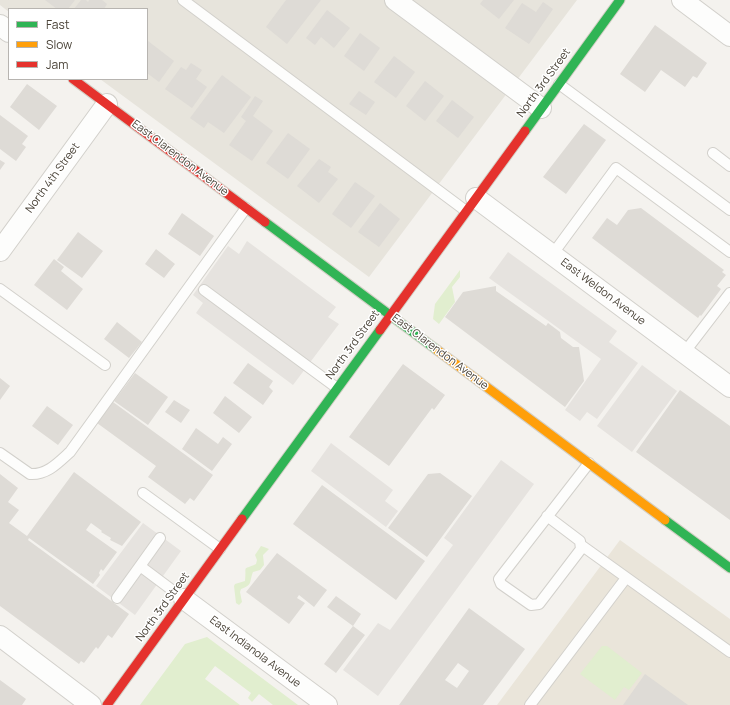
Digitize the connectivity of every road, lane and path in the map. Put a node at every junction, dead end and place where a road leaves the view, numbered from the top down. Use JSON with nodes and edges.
{"nodes":[{"id":1,"x":183,"y":0,"type":"edge"},
{"id":2,"x":395,"y":0,"type":"edge"},
{"id":3,"x":682,"y":0,"type":"edge"},
{"id":4,"x":617,"y":1,"type":"edge"},
{"id":5,"x":0,"y":25,"type":"edge"},
{"id":6,"x":8,"y":31,"type":"edge"},
{"id":7,"x":730,"y":36,"type":"edge"},
{"id":8,"x":74,"y":80,"type":"edge"},
{"id":9,"x":559,"y":84,"type":"junction"},
{"id":10,"x":107,"y":104,"type":"junction"},
{"id":11,"x":541,"y":108,"type":"junction"},
{"id":12,"x":713,"y":153,"type":"dead end"},
{"id":13,"x":730,"y":166,"type":"edge"},
{"id":14,"x":471,"y":204,"type":"junction"},
{"id":15,"x":246,"y":208,"type":"junction"},
{"id":16,"x":730,"y":210,"type":"edge"},
{"id":17,"x":0,"y":252,"type":"edge"},
{"id":18,"x":730,"y":252,"type":"edge"},
{"id":19,"x":552,"y":255,"type":"junction"},
{"id":20,"x":0,"y":289,"type":"edge"},
{"id":21,"x":204,"y":290,"type":"dead end"},
{"id":22,"x":730,"y":294,"type":"edge"},
{"id":23,"x":390,"y":314,"type":"junction"},
{"id":24,"x":684,"y":353,"type":"junction"},
{"id":25,"x":105,"y":365,"type":"dead end"},
{"id":26,"x":730,"y":387,"type":"edge"},
{"id":27,"x":337,"y":388,"type":"junction"},
{"id":28,"x":0,"y":453,"type":"edge"},
{"id":29,"x":589,"y":463,"type":"junction"},
{"id":30,"x":143,"y":493,"type":"dead end"},
{"id":31,"x":547,"y":516,"type":"junction"},
{"id":32,"x":160,"y":538,"type":"dead end"},
{"id":33,"x":581,"y":545,"type":"junction"},
{"id":34,"x":220,"y":549,"type":"junction"},
{"id":35,"x":140,"y":566,"type":"junction"},
{"id":36,"x":730,"y":568,"type":"edge"},
{"id":37,"x":626,"y":578,"type":"junction"},
{"id":38,"x":117,"y":598,"type":"dead end"},
{"id":39,"x":184,"y":599,"type":"junction"},
{"id":40,"x":0,"y":636,"type":"edge"},
{"id":41,"x":730,"y":652,"type":"edge"},
{"id":42,"x":91,"y":705,"type":"edge"},
{"id":43,"x":107,"y":705,"type":"edge"},
{"id":44,"x":327,"y":705,"type":"edge"},
{"id":45,"x":530,"y":705,"type":"edge"}],
"edges":[{"from":1,"to":14,"type":"lane"},
{"from":2,"to":11,"type":"street"},
{"from":3,"to":7,"type":"street"},
{"from":4,"to":9,"type":"street","name":"North 3rd Street"},
{"from":5,"to":6,"type":"street"},
{"from":8,"to":10,"type":"street","name":"East Clarendon Avenue"},
{"from":9,"to":11,"type":"street","name":"North 3rd Street"},
{"from":9,"to":16,"type":"lane"},
{"from":10,"to":15,"type":"street","name":"East Clarendon Avenue"},
{"from":10,"to":17,"type":"street","name":"North 4th Street"},
{"from":11,"to":14,"type":"street","name":"North 3rd Street"},
{"from":12,"to":13,"type":"lane"},
{"from":14,"to":19,"type":"street","name":"East Weldon Avenue"},
{"from":14,"to":23,"type":"street","name":"North 3rd Street"},
{"from":15,"to":23,"type":"street","name":"East Clarendon Avenue"},
{"from":15,"to":28,"type":"lane"},
{"from":18,"to":19,"type":"lane"},
{"from":19,"to":24,"type":"street","name":"East Weldon Avenue"},
{"from":20,"to":25,"type":"lane"},
{"from":21,"to":27,"type":"lane"},
{"from":22,"to":24,"type":"lane"},
{"from":23,"to":27,"type":"street","name":"North 3rd Street"},
{"from":23,"to":29,"type":"street","name":"East Clarendon Avenue"},
{"from":24,"to":26,"type":"street","name":"East Weldon Avenue"},
{"from":27,"to":34,"type":"street","name":"North 3rd Street"},
{"from":29,"to":31,"type":"lane"},
{"from":29,"to":36,"type":"street","name":"East Clarendon Avenue"},
{"from":30,"to":34,"type":"lane"},
{"from":31,"to":33,"type":"lane"},
{"from":31,"to":33,"type":"lane"},
{"from":32,"to":35,"type":"lane"},
{"from":33,"to":37,"type":"lane"},
{"from":34,"to":39,"type":"street","name":"North 3rd Street"},
{"from":35,"to":38,"type":"lane"},
{"from":35,"to":39,"type":"lane"},
{"from":37,"to":41,"type":"lane"},
{"from":37,"to":45,"type":"lane"},
{"from":39,"to":43,"type":"street","name":"North 3rd Street"},
{"from":39,"to":44,"type":"street","name":"East Indianola Avenue"},
{"from":40,"to":42,"type":"street"}]}
